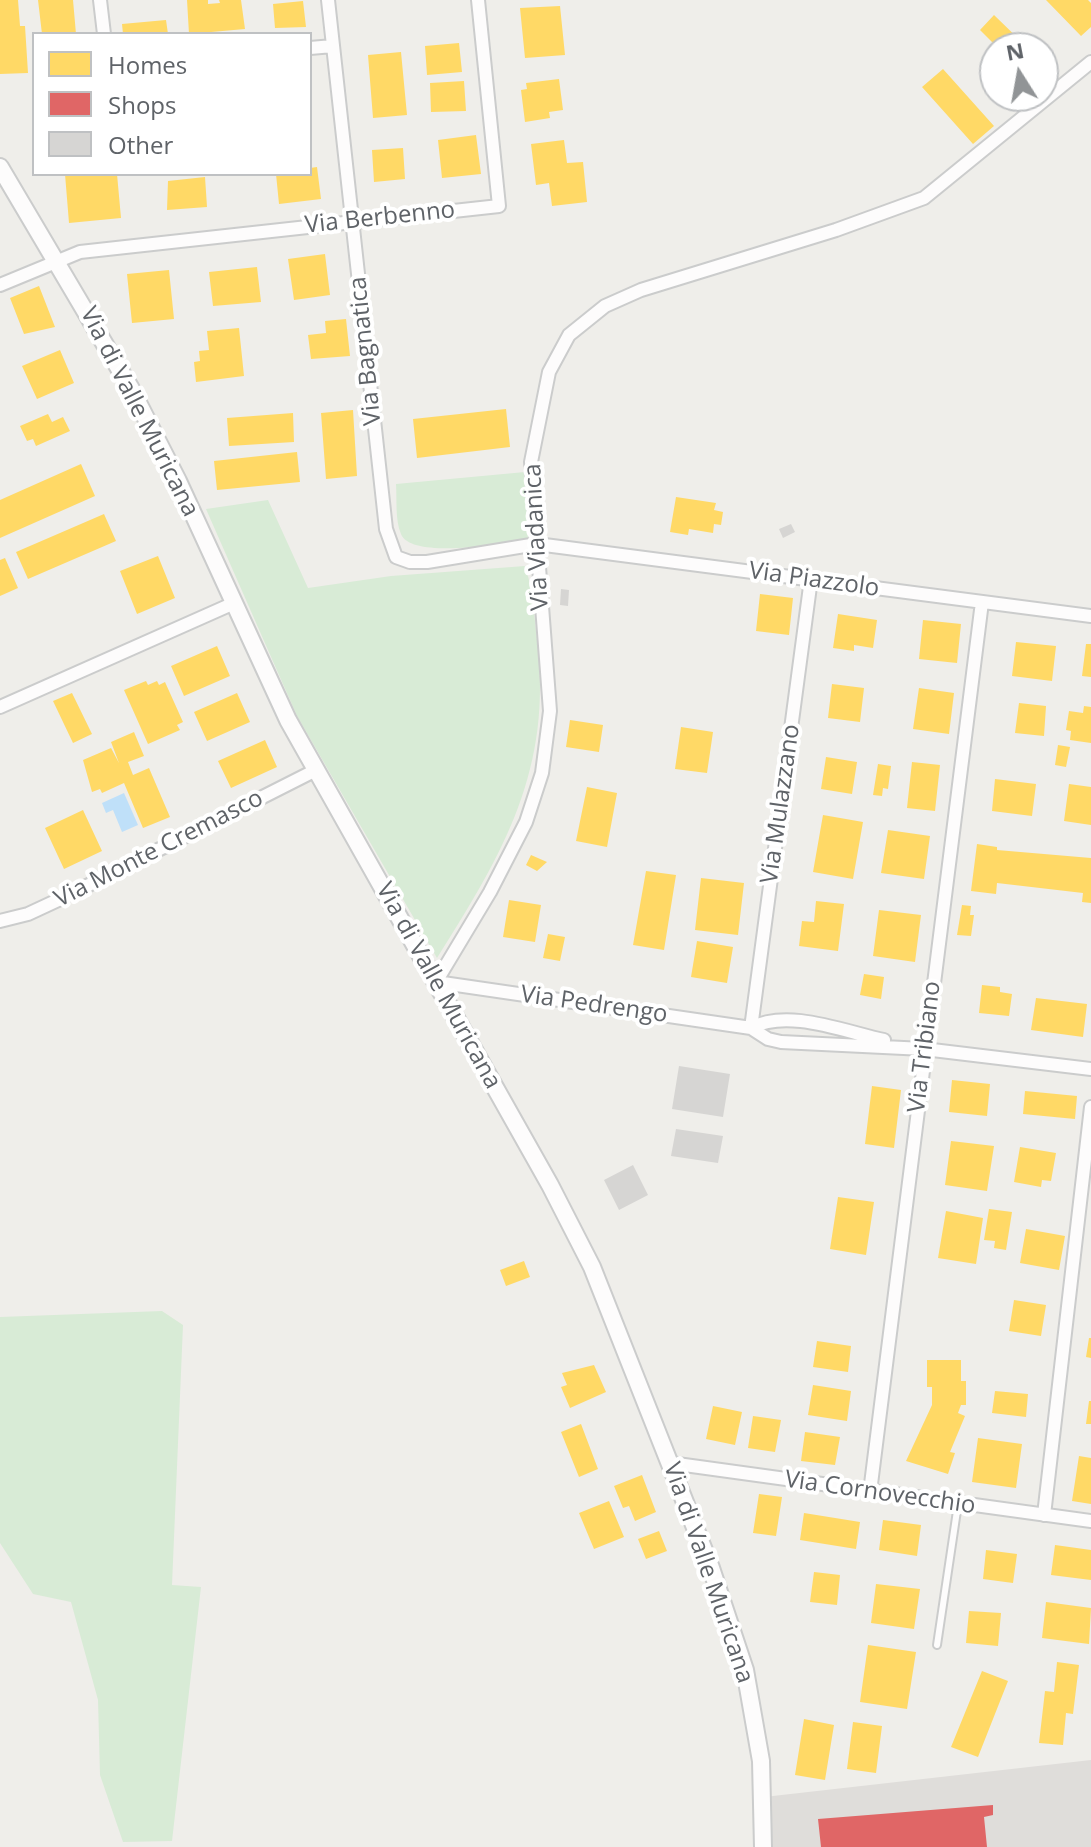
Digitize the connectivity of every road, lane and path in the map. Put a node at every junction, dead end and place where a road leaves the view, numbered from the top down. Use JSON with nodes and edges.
{"nodes":[{"id":1,"x":100,"y":0,"type":"edge"},
{"id":2,"x":328,"y":0,"type":"edge"},
{"id":3,"x":478,"y":0,"type":"edge"},
{"id":4,"x":104,"y":32,"type":"edge"},
{"id":5,"x":333,"y":46,"type":"junction"},
{"id":6,"x":312,"y":48,"type":"edge"},
{"id":7,"x":1091,"y":62,"type":"edge"},
{"id":8,"x":0,"y":167,"type":"edge"},
{"id":9,"x":353,"y":219,"type":"junction"},
{"id":10,"x":56,"y":259,"type":"junction"},
{"id":11,"x":0,"y":285,"type":"edge"},
{"id":12,"x":537,"y":544,"type":"junction"},
{"id":13,"x":811,"y":579,"type":"junction"},
{"id":14,"x":982,"y":602,"type":"junction"},
{"id":15,"x":232,"y":604,"type":"junction"},
{"id":16,"x":1091,"y":616,"type":"edge"},
{"id":17,"x":0,"y":707,"type":"edge"},
{"id":18,"x":316,"y":770,"type":"junction"},
{"id":19,"x":0,"y":921,"type":"edge"},
{"id":20,"x":436,"y":982,"type":"junction"},
{"id":21,"x":751,"y":1028,"type":"junction"},
{"id":22,"x":924,"y":1049,"type":"junction"},
{"id":23,"x":1091,"y":1069,"type":"edge"},
{"id":24,"x":1091,"y":1107,"type":"edge"},
{"id":25,"x":670,"y":1463,"type":"junction"},
{"id":26,"x":870,"y":1492,"type":"junction"},
{"id":27,"x":958,"y":1504,"type":"junction"},
{"id":28,"x":1044,"y":1515,"type":"junction"},
{"id":29,"x":1091,"y":1521,"type":"edge"},
{"id":30,"x":937,"y":1645,"type":"dead end"},
{"id":31,"x":763,"y":1847,"type":"edge"}],
"edges":[{"from":1,"to":4,"type":"street"},
{"from":2,"to":5,"type":"street","name":"Via Bagnatica"},
{"from":3,"to":9,"type":"street","name":"Via Berbenno"},
{"from":5,"to":6,"type":"street"},
{"from":5,"to":9,"type":"street","name":"Via Bagnatica"},
{"from":7,"to":12,"type":"street","name":"Via Viadanica"},
{"from":8,"to":10,"type":"street","name":"Via di Valle Muricana"},
{"from":9,"to":10,"type":"street","name":"Via Berbenno"},
{"from":9,"to":12,"type":"street","name":"Via Bagnatica"},
{"from":10,"to":11,"type":"street","name":"Via Berbenno"},
{"from":10,"to":15,"type":"street","name":"Via di Valle Muricana"},
{"from":12,"to":13,"type":"street","name":"Via Piazzolo"},
{"from":12,"to":20,"type":"street","name":"Via Viadanica"},
{"from":13,"to":14,"type":"street","name":"Via Piazzolo"},
{"from":13,"to":21,"type":"street","name":"Via Mulazzano"},
{"from":14,"to":16,"type":"street","name":"Via Piazzolo"},
{"from":14,"to":22,"type":"street","name":"Via Tribiano"},
{"from":15,"to":17,"type":"street"},
{"from":15,"to":18,"type":"street","name":"Via di Valle Muricana"},
{"from":18,"to":19,"type":"street","name":"Via Monte Cremasco"},
{"from":18,"to":20,"type":"street","name":"Via di Valle Muricana"},
{"from":20,"to":21,"type":"street","name":"Via Pedrengo"},
{"from":20,"to":25,"type":"street","name":"Via di Valle Muricana"},
{"from":21,"to":22,"type":"street","name":"Via Pedrengo"},
{"from":21,"to":22,"type":"street","name":"Via Pedrengo"},
{"from":22,"to":23,"type":"street","name":"Via Pedrengo"},
{"from":22,"to":26,"type":"street","name":"Via Tribiano"},
{"from":24,"to":28,"type":"street"},
{"from":25,"to":26,"type":"street","name":"Via Cornovecchio"},
{"from":25,"to":31,"type":"street","name":"Via di Valle Muricana"},
{"from":26,"to":27,"type":"street","name":"Via Cornovecchio"},
{"from":27,"to":28,"type":"street","name":"Via Cornovecchio"},
{"from":27,"to":30,"type":"lane"},
{"from":28,"to":29,"type":"street","name":"Via Cornovecchio"}]}
